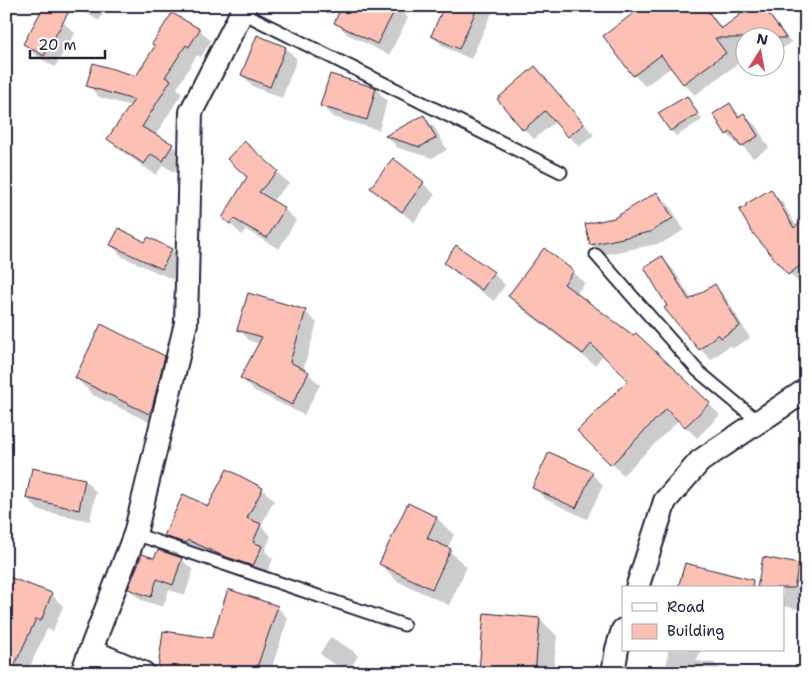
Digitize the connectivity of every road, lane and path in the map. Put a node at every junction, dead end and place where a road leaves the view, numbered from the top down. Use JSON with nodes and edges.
{"nodes":[{"id":1,"x":238,"y":8,"type":"edge"},
{"id":2,"x":561,"y":172,"type":"dead end"},
{"id":3,"x":596,"y":254,"type":"dead end"},
{"id":4,"x":806,"y":390,"type":"edge"},
{"id":5,"x":759,"y":422,"type":"junction"},
{"id":6,"x":135,"y":534,"type":"junction"},
{"id":7,"x":638,"y":586,"type":"edge"},
{"id":8,"x":404,"y":625,"type":"dead end"},
{"id":9,"x":622,"y":633,"type":"edge"},
{"id":10,"x":91,"y":651,"type":"junction"},
{"id":11,"x":82,"y":673,"type":"edge"},
{"id":12,"x":143,"y":673,"type":"edge"},
{"id":13,"x":613,"y":673,"type":"edge"}],
"edges":[{"from":1,"to":2,"type":"lane"},
{"from":1,"to":6,"type":"street"},
{"from":3,"to":5,"type":"lane"},
{"from":4,"to":5,"type":"street"},
{"from":5,"to":7,"type":"street"},
{"from":6,"to":8,"type":"lane"},
{"from":6,"to":10,"type":"street"},
{"from":9,"to":13,"type":"street"},
{"from":10,"to":11,"type":"street"},
{"from":10,"to":12,"type":"street"}]}
